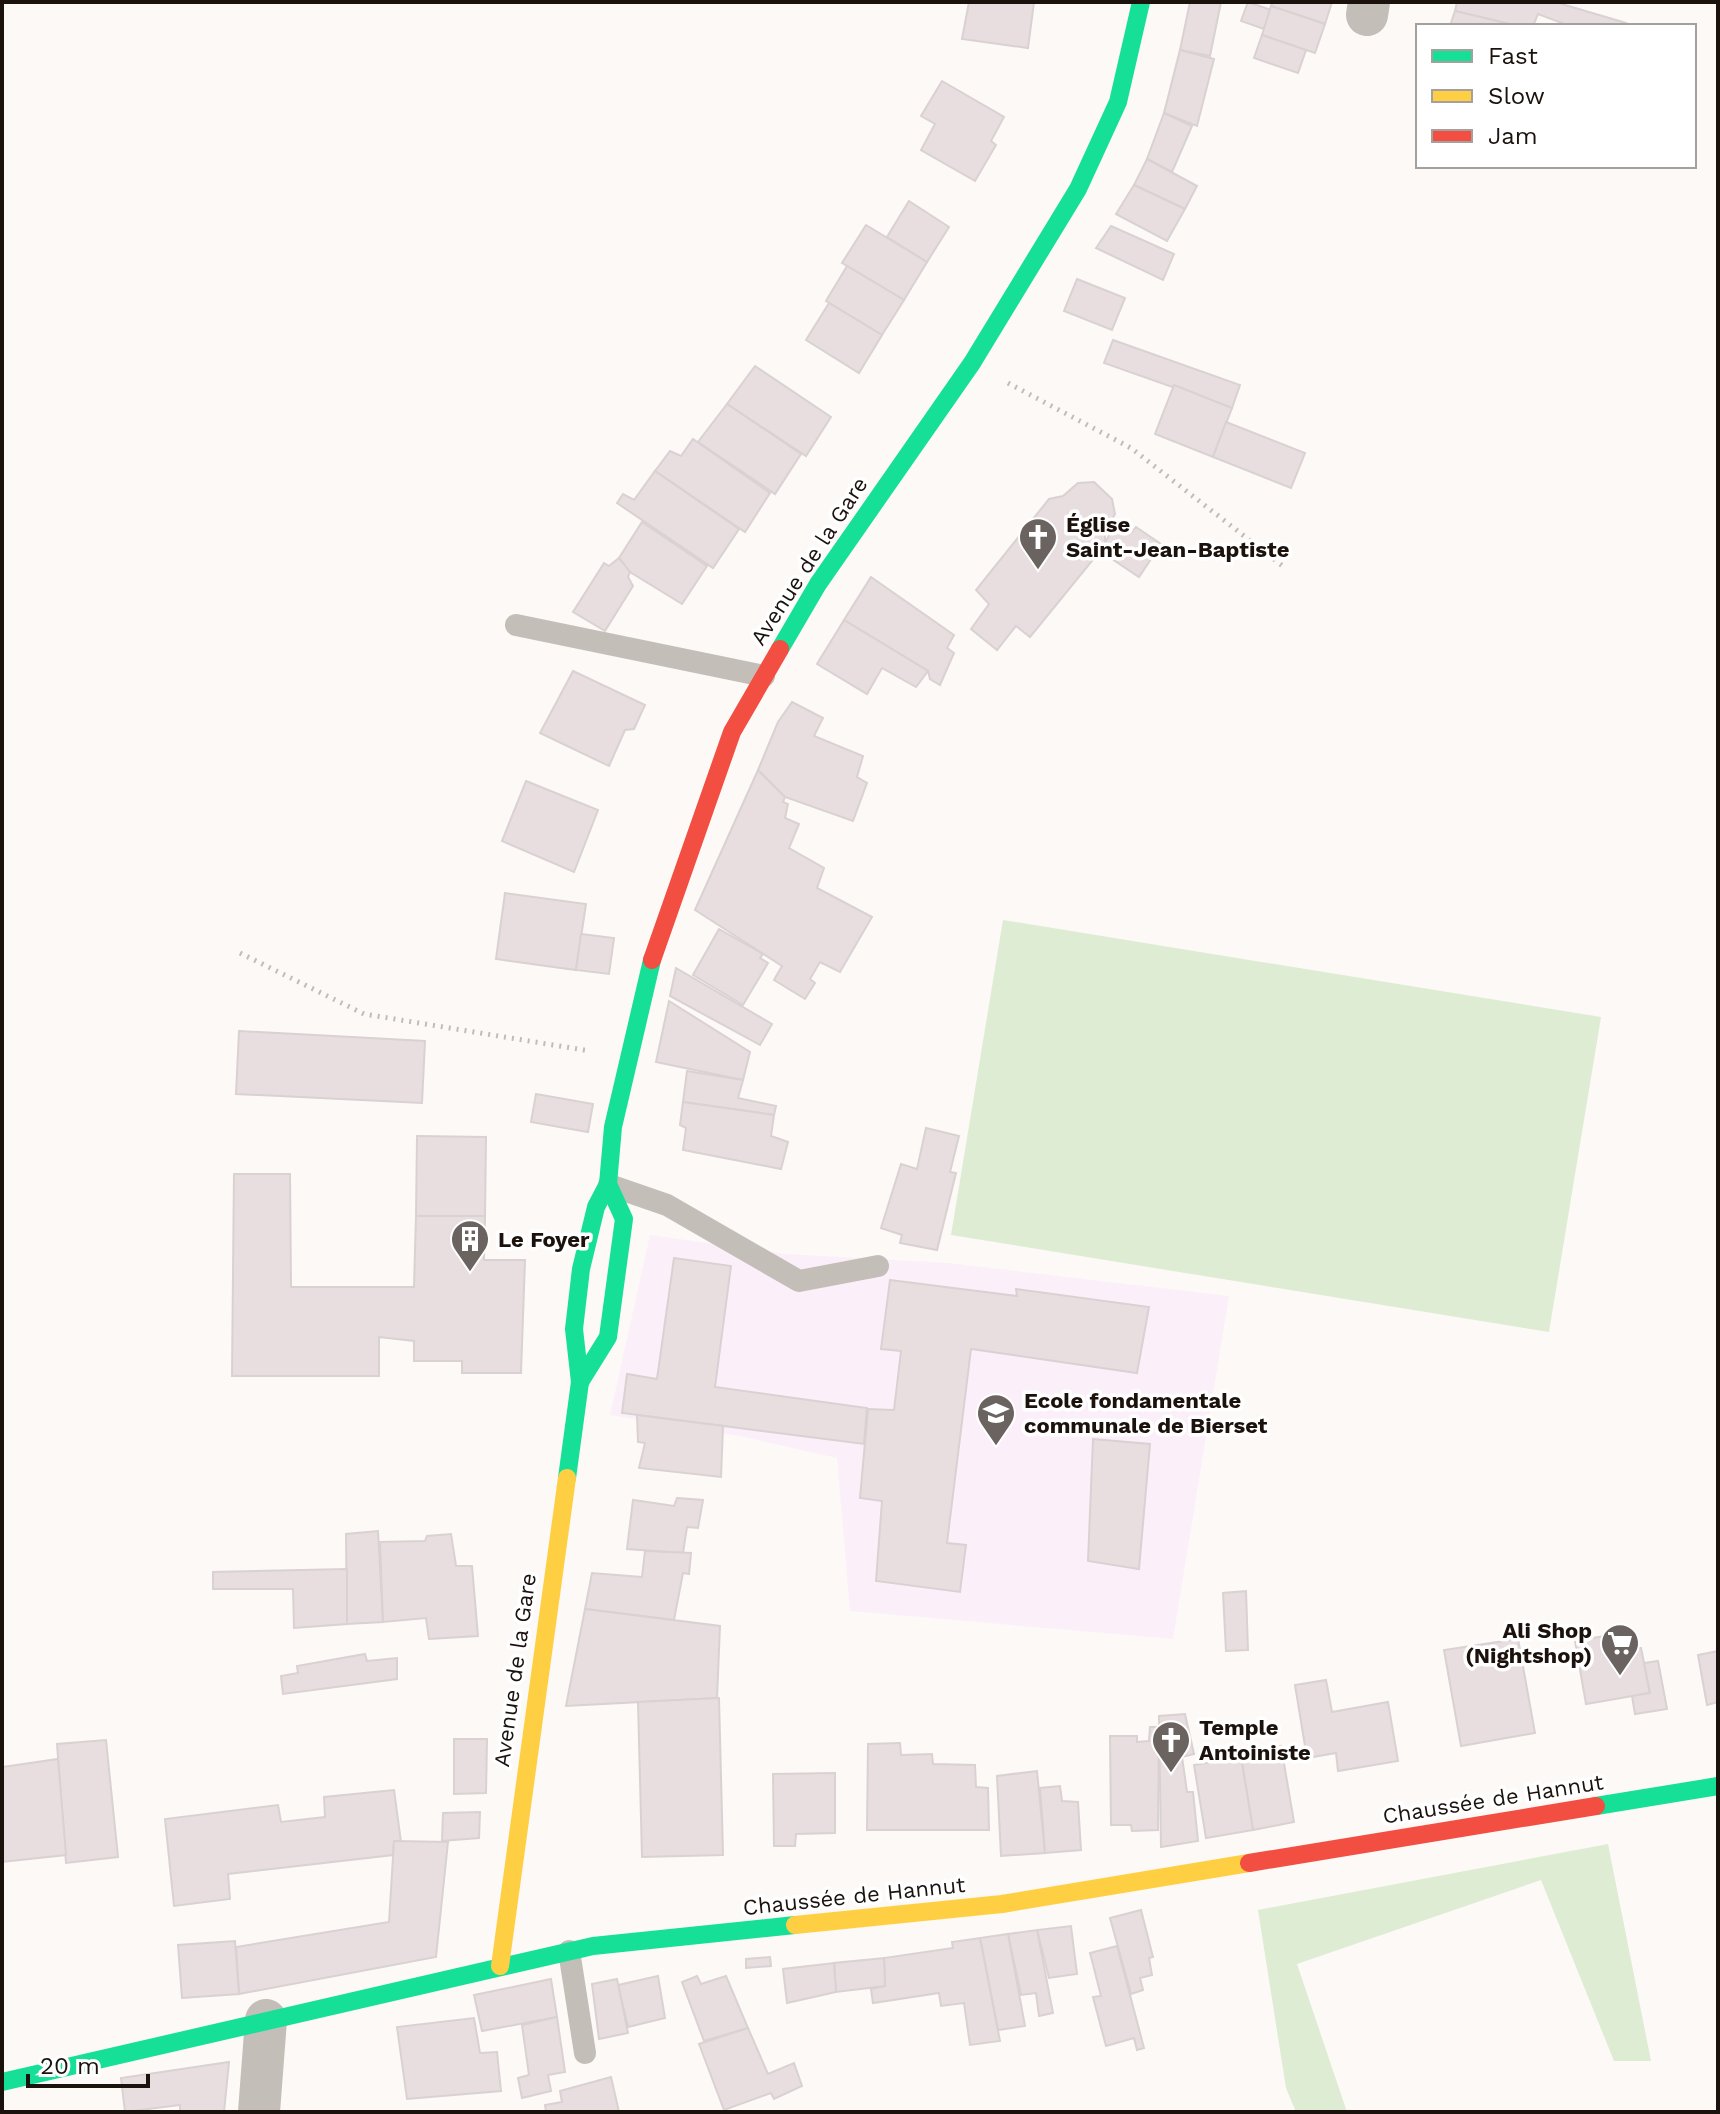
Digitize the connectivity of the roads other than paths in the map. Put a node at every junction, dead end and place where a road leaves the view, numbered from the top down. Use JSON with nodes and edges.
{"nodes":[{"id":1,"x":1141,"y":2,"type":"edge"},
{"id":2,"x":516,"y":625,"type":"dead end"},
{"id":3,"x":764,"y":676,"type":"junction"},
{"id":4,"x":608,"y":1184,"type":"junction"},
{"id":5,"x":878,"y":1266,"type":"dead end"},
{"id":6,"x":580,"y":1382,"type":"junction"},
{"id":7,"x":1718,"y":1786,"type":"edge"},
{"id":8,"x":569,"y":1951,"type":"junction"},
{"id":9,"x":500,"y":1966,"type":"junction"},
{"id":10,"x":266,"y":2020,"type":"junction"},
{"id":11,"x":585,"y":2053,"type":"dead end"},
{"id":12,"x":2,"y":2082,"type":"edge"},
{"id":13,"x":259,"y":2112,"type":"edge"}],
"edges":[{"from":1,"to":3,"type":"street","name":"Avenue de la Gare"},
{"from":2,"to":3,"type":"lane"},
{"from":3,"to":4,"type":"street","name":"Avenue de la Gare"},
{"from":4,"to":5,"type":"lane"},
{"from":4,"to":6,"type":"street","name":"Avenue de la Gare"},
{"from":4,"to":6,"type":"street","name":"Avenue de la Gare"},
{"from":6,"to":9,"type":"street","name":"Avenue de la Gare"},
{"from":7,"to":8,"type":"street","name":"Chaussée de Hannut"},
{"from":8,"to":9,"type":"street","name":"Chaussée de Hannut"},
{"from":8,"to":11,"type":"lane"},
{"from":9,"to":10,"type":"street","name":"Chaussée de Hannut"},
{"from":10,"to":12,"type":"street","name":"Chaussée de Hannut"},
{"from":10,"to":13,"type":"street"}]}
